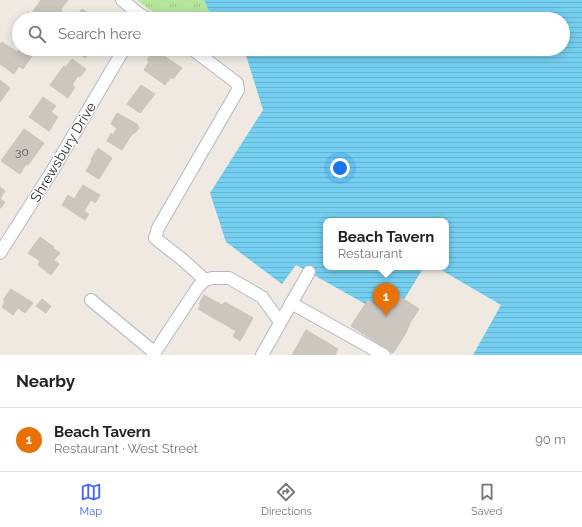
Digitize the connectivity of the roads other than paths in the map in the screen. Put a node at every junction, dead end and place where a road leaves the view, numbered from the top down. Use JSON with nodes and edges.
{"nodes":[{"id":1,"x":122,"y":0,"type":"edge"},
{"id":2,"x":136,"y":12,"type":"edge"},
{"id":3,"x":120,"y":56,"type":"edge"},
{"id":4,"x":201,"y":56,"type":"edge"},
{"id":5,"x":0,"y":253,"type":"edge"},
{"id":6,"x":309,"y":272,"type":"dead end"},
{"id":7,"x":205,"y":280,"type":"junction"},
{"id":8,"x":91,"y":300,"type":"dead end"},
{"id":9,"x":291,"y":303,"type":"junction"},
{"id":10,"x":280,"y":322,"type":"junction"},
{"id":11,"x":154,"y":354,"type":"edge"},
{"id":12,"x":262,"y":355,"type":"edge"},
{"id":13,"x":384,"y":355,"type":"edge"}],
"edges":[{"from":1,"to":2,"type":"street"},
{"from":3,"to":5,"type":"street","name":"Shrewsbury Drive"},
{"from":4,"to":7,"type":"street"},
{"from":6,"to":9,"type":"street"},
{"from":7,"to":10,"type":"street"},
{"from":7,"to":11,"type":"street"},
{"from":8,"to":11,"type":"street"},
{"from":9,"to":10,"type":"street"},
{"from":9,"to":13,"type":"street"},
{"from":10,"to":12,"type":"street"}]}
